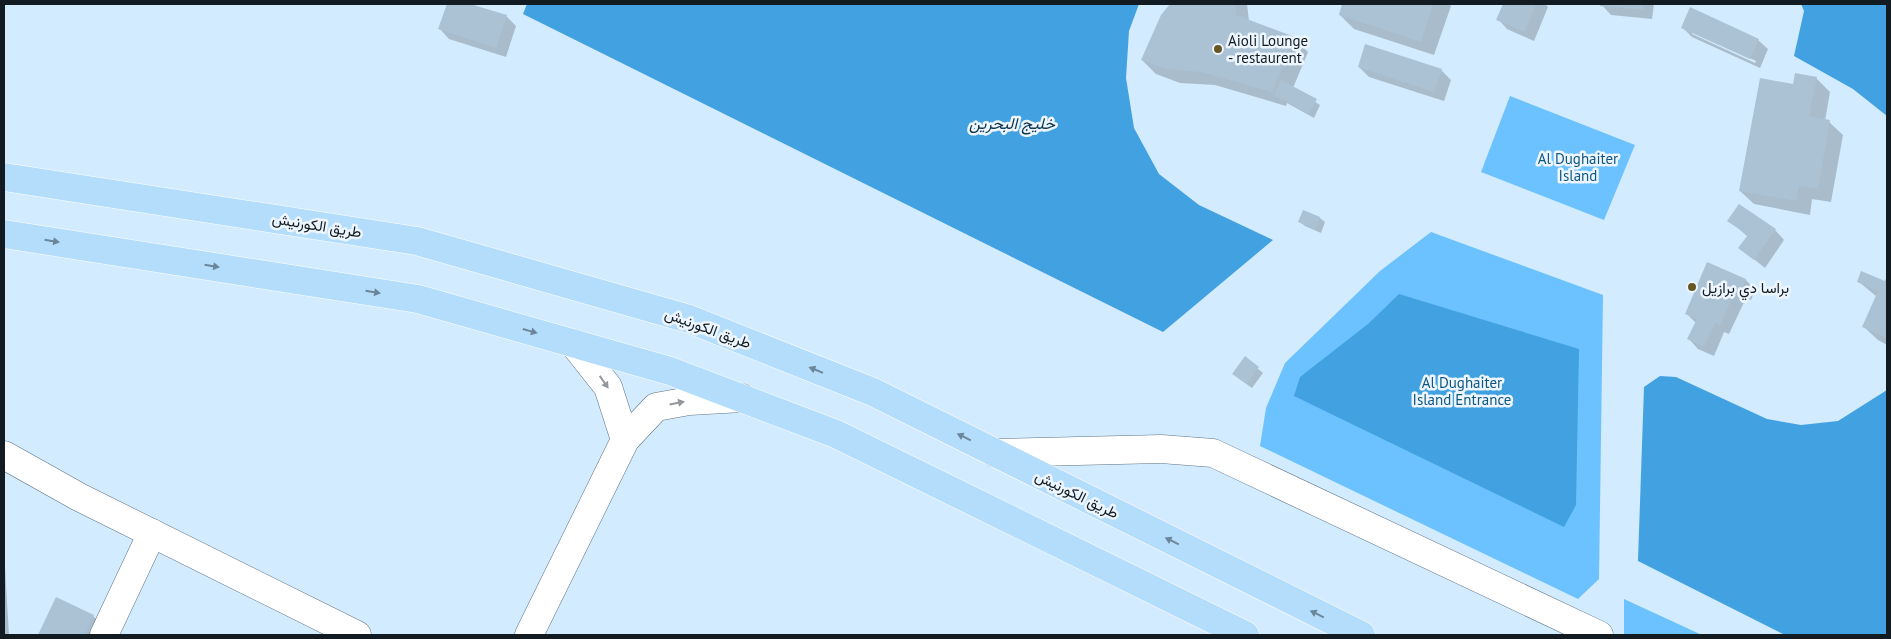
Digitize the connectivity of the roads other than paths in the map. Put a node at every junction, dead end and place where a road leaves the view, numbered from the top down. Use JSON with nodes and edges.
{"nodes":[{"id":1,"x":4,"y":177,"type":"edge"},
{"id":2,"x":4,"y":234,"type":"edge"},
{"id":3,"x":574,"y":344,"type":"junction"},
{"id":4,"x":742,"y":398,"type":"junction"},
{"id":5,"x":625,"y":440,"type":"junction"},
{"id":6,"x":995,"y":453,"type":"junction"},
{"id":7,"x":4,"y":455,"type":"edge"},
{"id":8,"x":152,"y":533,"type":"junction"},
{"id":9,"x":104,"y":635,"type":"edge"},
{"id":10,"x":357,"y":635,"type":"edge"},
{"id":11,"x":530,"y":635,"type":"edge"},
{"id":12,"x":1245,"y":635,"type":"edge"},
{"id":13,"x":1361,"y":635,"type":"edge"},
{"id":14,"x":1599,"y":635,"type":"edge"}],
"edges":[{"from":6,"to":1,"type":"main road","name":"طريق الكورنيش","one_way":true},
{"from":2,"to":3,"type":"main road","one_way":true},
{"from":3,"to":4,"type":"main road"},
{"from":3,"to":5,"type":"street","one_way":true},
{"from":5,"to":4,"type":"street","one_way":true},
{"from":4,"to":12,"type":"main road"},
{"from":5,"to":11,"type":"street"},
{"from":13,"to":6,"type":"main road","name":"طريق الكورنيش","one_way":true},
{"from":6,"to":14,"type":"street"},
{"from":7,"to":8,"type":"street"},
{"from":8,"to":9,"type":"street"},
{"from":8,"to":10,"type":"street"}]}
